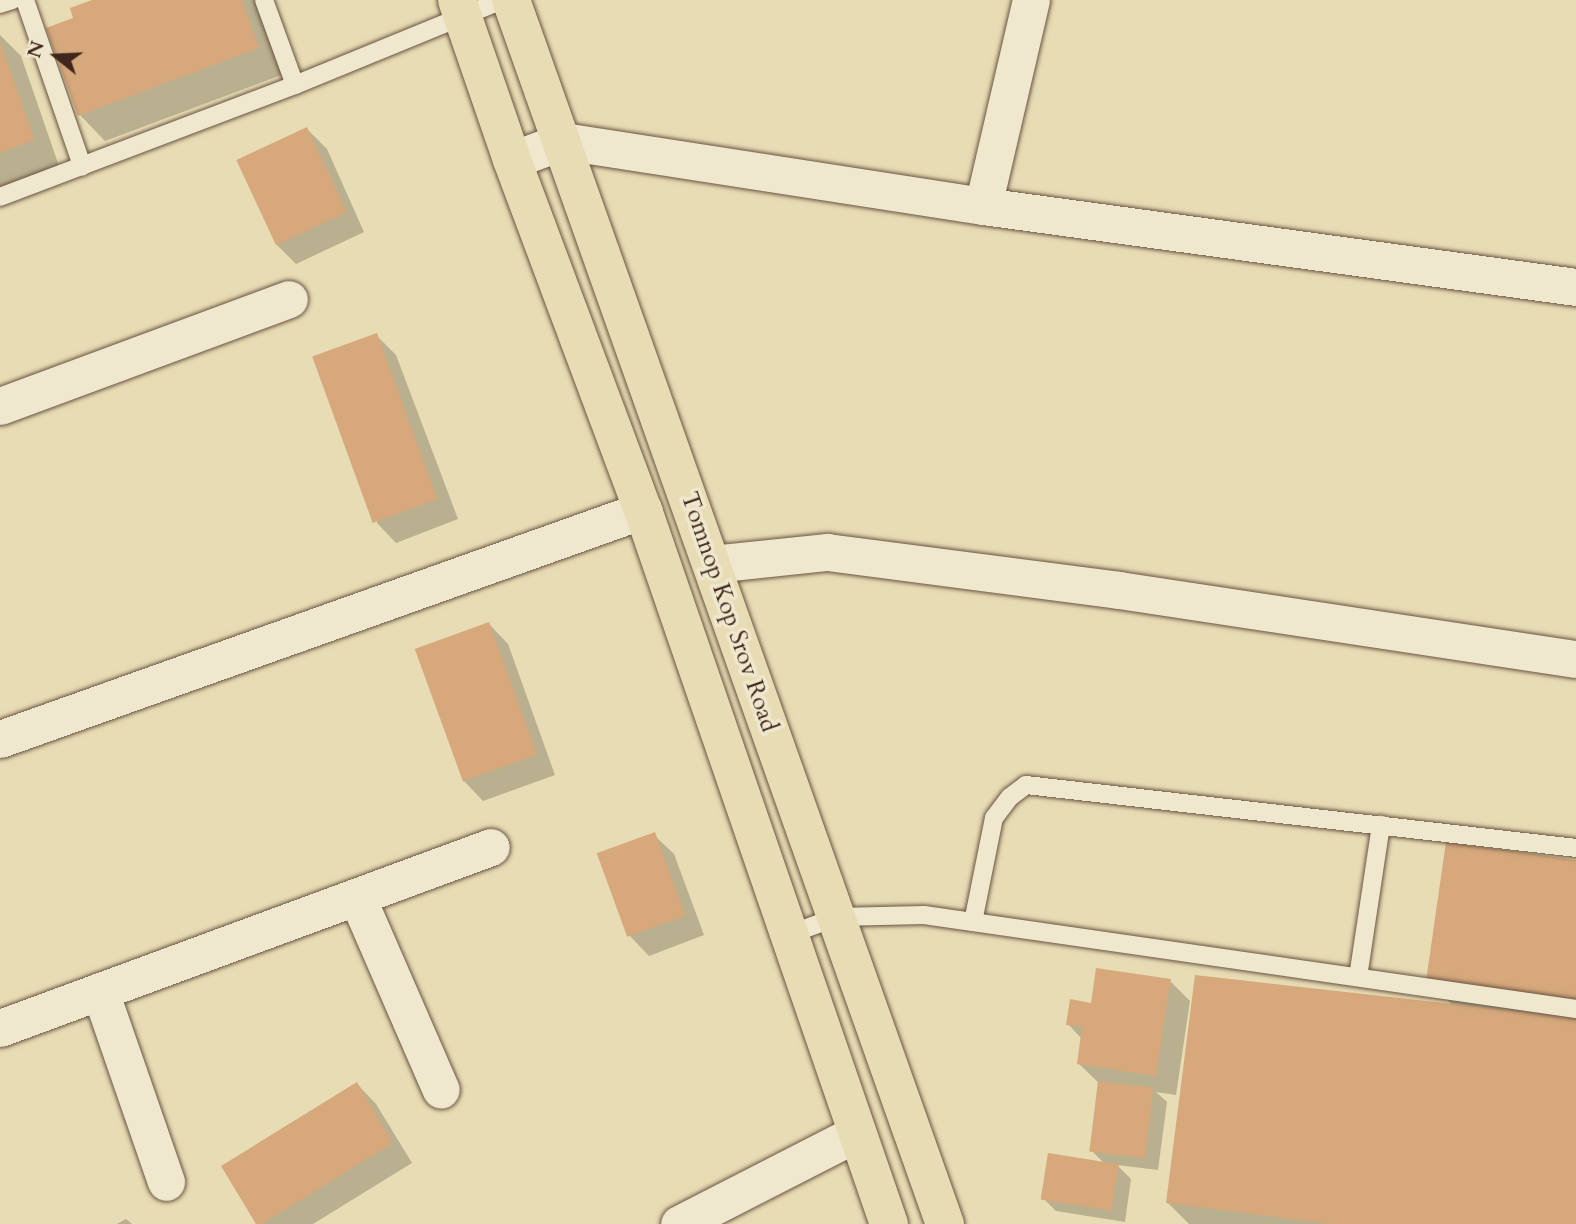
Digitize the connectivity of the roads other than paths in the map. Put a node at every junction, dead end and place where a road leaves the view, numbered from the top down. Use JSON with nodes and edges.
{"nodes":[{"id":1,"x":12,"y":0,"type":"edge"},
{"id":2,"x":25,"y":0,"type":"edge"},
{"id":3,"x":264,"y":0,"type":"edge"},
{"id":4,"x":502,"y":0,"type":"edge"},
{"id":5,"x":511,"y":0,"type":"edge"},
{"id":6,"x":1031,"y":0,"type":"edge"},
{"id":7,"x":0,"y":4,"type":"edge"},
{"id":8,"x":459,"y":8,"type":"edge"},
{"id":9,"x":295,"y":85,"type":"junction"},
{"id":10,"x":563,"y":141,"type":"junction"},
{"id":11,"x":512,"y":160,"type":"junction"},
{"id":12,"x":82,"y":166,"type":"junction"},
{"id":13,"x":0,"y":197,"type":"edge"},
{"id":14,"x":984,"y":206,"type":"junction"},
{"id":15,"x":1576,"y":287,"type":"edge"},
{"id":16,"x":289,"y":299,"type":"dead end"},
{"id":17,"x":0,"y":406,"type":"edge"},
{"id":18,"x":643,"y":510,"type":"junction"},
{"id":19,"x":712,"y":564,"type":"junction"},
{"id":20,"x":1576,"y":659,"type":"edge"},
{"id":21,"x":0,"y":739,"type":"edge"},
{"id":22,"x":1381,"y":825,"type":"junction"},
{"id":23,"x":491,"y":847,"type":"dead end"},
{"id":24,"x":1576,"y":848,"type":"edge"},
{"id":25,"x":357,"y":897,"type":"junction"},
{"id":26,"x":837,"y":917,"type":"junction"},
{"id":27,"x":973,"y":922,"type":"junction"},
{"id":28,"x":788,"y":935,"type":"junction"},
{"id":29,"x":1358,"y":977,"type":"junction"},
{"id":30,"x":100,"y":991,"type":"junction"},
{"id":31,"x":1576,"y":1009,"type":"edge"},
{"id":32,"x":0,"y":1028,"type":"edge"},
{"id":33,"x":441,"y":1090,"type":"dead end"},
{"id":34,"x":857,"y":1133,"type":"junction"},
{"id":35,"x":166,"y":1182,"type":"dead end"},
{"id":36,"x":680,"y":1224,"type":"edge"},
{"id":37,"x":889,"y":1224,"type":"edge"},
{"id":38,"x":945,"y":1224,"type":"edge"}],
"edges":[{"from":1,"to":7,"type":"lane"},
{"from":2,"to":12,"type":"lane"},
{"from":3,"to":9,"type":"lane"},
{"from":4,"to":8,"type":"lane"},
{"from":5,"to":10,"type":"main road","name":"Tomnop Kop Srov Road"},
{"from":6,"to":14,"type":"street"},
{"from":8,"to":9,"type":"lane"},
{"from":8,"to":11,"type":"main road","name":"Tomnop Kop Srov Road"},
{"from":9,"to":12,"type":"lane"},
{"from":10,"to":11,"type":"street"},
{"from":10,"to":14,"type":"street"},
{"from":10,"to":19,"type":"main road","name":"Tomnop Kop Srov Road"},
{"from":11,"to":18,"type":"main road","name":"Tomnop Kop Srov Road"},
{"from":12,"to":13,"type":"lane"},
{"from":14,"to":15,"type":"street"},
{"from":16,"to":17,"type":"street"},
{"from":18,"to":21,"type":"street"},
{"from":18,"to":28,"type":"main road","name":"Tomnop Kop Srov Road"},
{"from":19,"to":20,"type":"street"},
{"from":19,"to":26,"type":"main road","name":"Tomnop Kop Srov Road"},
{"from":22,"to":24,"type":"lane"},
{"from":22,"to":27,"type":"lane"},
{"from":22,"to":29,"type":"lane"},
{"from":23,"to":25,"type":"street"},
{"from":25,"to":30,"type":"street"},
{"from":25,"to":33,"type":"street"},
{"from":26,"to":27,"type":"lane"},
{"from":26,"to":28,"type":"lane"},
{"from":26,"to":38,"type":"main road","name":"Tomnop Kop Srov Road"},
{"from":27,"to":29,"type":"lane"},
{"from":28,"to":34,"type":"main road","name":"Tomnop Kop Srov Road"},
{"from":29,"to":31,"type":"lane"},
{"from":30,"to":32,"type":"street"},
{"from":30,"to":35,"type":"street"},
{"from":34,"to":36,"type":"street"},
{"from":34,"to":37,"type":"main road","name":"Tomnop Kop Srov Road"}]}
